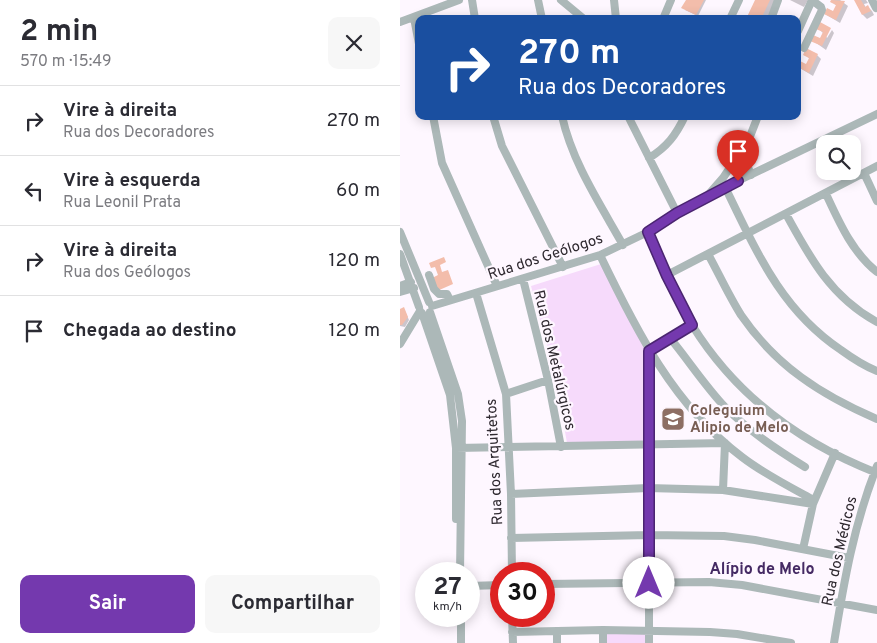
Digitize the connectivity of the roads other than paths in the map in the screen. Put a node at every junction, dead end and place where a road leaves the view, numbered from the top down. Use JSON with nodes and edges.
{"nodes":[{"id":1,"x":438,"y":0,"type":"edge"},
{"id":2,"x":460,"y":0,"type":"edge"},
{"id":3,"x":472,"y":0,"type":"edge"},
{"id":4,"x":538,"y":0,"type":"edge"},
{"id":5,"x":561,"y":0,"type":"edge"},
{"id":6,"x":614,"y":0,"type":"edge"},
{"id":7,"x":671,"y":0,"type":"edge"},
{"id":8,"x":739,"y":0,"type":"edge"},
{"id":9,"x":778,"y":0,"type":"edge"},
{"id":10,"x":812,"y":0,"type":"edge"},
{"id":11,"x":872,"y":0,"type":"edge"},
{"id":12,"x":434,"y":8,"type":"junction"},
{"id":13,"x":876,"y":8,"type":"edge"},
{"id":14,"x":420,"y":15,"type":"edge"},
{"id":15,"x":475,"y":15,"type":"edge"},
{"id":16,"x":541,"y":15,"type":"edge"},
{"id":17,"x":579,"y":15,"type":"edge"},
{"id":18,"x":616,"y":15,"type":"edge"},
{"id":19,"x":665,"y":15,"type":"edge"},
{"id":20,"x":732,"y":15,"type":"edge"},
{"id":21,"x":772,"y":15,"type":"edge"},
{"id":22,"x":414,"y":18,"type":"joint"},
{"id":23,"x":400,"y":22,"type":"edge"},
{"id":24,"x":415,"y":23,"type":"edge"},
{"id":25,"x":801,"y":24,"type":"edge"},
{"id":26,"x":804,"y":48,"type":"dead end"},
{"id":27,"x":877,"y":114,"type":"edge"},
{"id":28,"x":434,"y":120,"type":"edge"},
{"id":29,"x":494,"y":120,"type":"edge"},
{"id":30,"x":563,"y":120,"type":"edge"},
{"id":31,"x":630,"y":120,"type":"edge"},
{"id":32,"x":683,"y":120,"type":"edge"},
{"id":33,"x":756,"y":120,"type":"edge"},
{"id":34,"x":749,"y":139,"type":"junction"},
{"id":35,"x":649,"y":158,"type":"junction"},
{"id":36,"x":877,"y":166,"type":"edge"},
{"id":37,"x":864,"y":173,"type":"junction"},
{"id":38,"x":751,"y":175,"type":"junction"},
{"id":39,"x":725,"y":187,"type":"junction"},
{"id":40,"x":826,"y":194,"type":"junction"},
{"id":41,"x":703,"y":200,"type":"junction"},
{"id":42,"x":877,"y":201,"type":"edge"},
{"id":43,"x":677,"y":213,"type":"junction"},
{"id":44,"x":786,"y":214,"type":"junction"},
{"id":45,"x":400,"y":232,"type":"edge"},
{"id":46,"x":648,"y":232,"type":"junction"},
{"id":47,"x":748,"y":234,"type":"junction"},
{"id":48,"x":622,"y":245,"type":"junction"},
{"id":49,"x":400,"y":254,"type":"edge"},
{"id":50,"x":708,"y":254,"type":"junction"},
{"id":51,"x":600,"y":255,"type":"junction"},
{"id":52,"x":563,"y":267,"type":"junction"},
{"id":53,"x":415,"y":268,"type":"junction"},
{"id":54,"x":407,"y":271,"type":"junction"},
{"id":55,"x":877,"y":272,"type":"edge"},
{"id":56,"x":429,"y":275,"type":"dead end"},
{"id":57,"x":667,"y":276,"type":"junction"},
{"id":58,"x":523,"y":279,"type":"junction"},
{"id":59,"x":412,"y":285,"type":"junction"},
{"id":60,"x":400,"y":286,"type":"edge"},
{"id":61,"x":497,"y":286,"type":"junction"},
{"id":62,"x":400,"y":292,"type":"edge"},
{"id":63,"x":476,"y":293,"type":"junction"},
{"id":64,"x":450,"y":300,"type":"junction"},
{"id":65,"x":425,"y":308,"type":"junction"},
{"id":66,"x":877,"y":322,"type":"edge"},
{"id":67,"x":413,"y":323,"type":"junction"},
{"id":68,"x":426,"y":325,"type":"junction"},
{"id":69,"x":692,"y":325,"type":"junction"},
{"id":70,"x":403,"y":334,"type":"edge"},
{"id":71,"x":670,"y":338,"type":"junction"},
{"id":72,"x":400,"y":344,"type":"edge"},
{"id":73,"x":649,"y":351,"type":"junction"},
{"id":74,"x":877,"y":371,"type":"edge"},
{"id":75,"x":548,"y":380,"type":"junction"},
{"id":76,"x":506,"y":394,"type":"junction"},
{"id":77,"x":877,"y":419,"type":"edge"},
{"id":78,"x":725,"y":442,"type":"junction"},
{"id":79,"x":648,"y":444,"type":"junction"},
{"id":80,"x":560,"y":446,"type":"junction"},
{"id":81,"x":510,"y":447,"type":"junction"},
{"id":82,"x":459,"y":448,"type":"junction"},
{"id":83,"x":835,"y":453,"type":"junction"},
{"id":84,"x":805,"y":467,"type":"dead end"},
{"id":85,"x":876,"y":470,"type":"edge"},
{"id":86,"x":648,"y":488,"type":"junction"},
{"id":87,"x":723,"y":490,"type":"junction"},
{"id":88,"x":511,"y":494,"type":"junction"},
{"id":89,"x":813,"y":502,"type":"junction"},
{"id":90,"x":649,"y":534,"type":"junction"},
{"id":91,"x":512,"y":538,"type":"junction"},
{"id":92,"x":803,"y":549,"type":"junction"},
{"id":93,"x":849,"y":558,"type":"junction"},
{"id":94,"x":456,"y":562,"type":"edge"},
{"id":95,"x":460,"y":562,"type":"edge"},
{"id":96,"x":512,"y":562,"type":"edge"},
{"id":97,"x":649,"y":583,"type":"junction"},
{"id":98,"x":555,"y":584,"type":"edge"},
{"id":99,"x":840,"y":604,"type":"junction"},
{"id":100,"x":877,"y":610,"type":"edge"},
{"id":101,"x":456,"y":627,"type":"edge"},
{"id":102,"x":461,"y":627,"type":"edge"},
{"id":103,"x":512,"y":627,"type":"edge"},
{"id":104,"x":603,"y":630,"type":"junction"},
{"id":105,"x":557,"y":631,"type":"junction"},
{"id":106,"x":649,"y":631,"type":"junction"},
{"id":107,"x":512,"y":632,"type":"junction"},
{"id":108,"x":456,"y":643,"type":"edge"},
{"id":109,"x":461,"y":643,"type":"edge"},
{"id":110,"x":513,"y":643,"type":"edge"},
{"id":111,"x":557,"y":643,"type":"edge"},
{"id":112,"x":603,"y":643,"type":"edge"},
{"id":113,"x":650,"y":643,"type":"edge"},
{"id":114,"x":791,"y":643,"type":"edge"},
{"id":115,"x":834,"y":643,"type":"edge"}],
"edges":[{"from":1,"to":12,"type":"street"},
{"from":2,"to":12,"type":"street"},
{"from":3,"to":15,"type":"street"},
{"from":4,"to":16,"type":"street"},
{"from":5,"to":17,"type":"street"},
{"from":6,"to":18,"type":"street"},
{"from":7,"to":19,"type":"street"},
{"from":8,"to":20,"type":"street"},
{"from":9,"to":21,"type":"street"},
{"from":10,"to":25,"type":"street"},
{"from":10,"to":26,"type":"street"},
{"from":11,"to":13,"type":"street"},
{"from":12,"to":14,"type":"street"},
{"from":22,"to":23,"type":"street"},
{"from":22,"to":24,"type":"street"},
{"from":27,"to":38,"type":"street","name":"Rua dos Geólogos"},
{"from":28,"to":61,"type":"street"},
{"from":29,"to":52,"type":"street"},
{"from":30,"to":48,"type":"street"},
{"from":31,"to":35,"type":"street"},
{"from":32,"to":35,"type":"street"},
{"from":33,"to":34,"type":"street"},
{"from":34,"to":38,"type":"street"},
{"from":34,"to":41,"type":"street"},
{"from":35,"to":43,"type":"street"},
{"from":36,"to":37,"type":"street"},
{"from":37,"to":40,"type":"street"},
{"from":37,"to":42,"type":"street"},
{"from":38,"to":39,"type":"street","name":"Rua dos Geólogos"},
{"from":39,"to":41,"type":"street","name":"Rua dos Geólogos"},
{"from":39,"to":47,"type":"street"},
{"from":40,"to":44,"type":"street"},
{"from":40,"to":55,"type":"street"},
{"from":41,"to":43,"type":"street","name":"Rua dos Geólogos"},
{"from":43,"to":46,"type":"street","name":"Rua dos Geólogos"},
{"from":44,"to":47,"type":"street"},
{"from":44,"to":66,"type":"street"},
{"from":45,"to":53,"type":"street"},
{"from":46,"to":48,"type":"street","name":"Rua dos Geólogos"},
{"from":46,"to":57,"type":"street"},
{"from":47,"to":50,"type":"street"},
{"from":47,"to":74,"type":"street"},
{"from":48,"to":51,"type":"street","name":"Rua dos Geólogos"},
{"from":49,"to":54,"type":"street"},
{"from":50,"to":57,"type":"street"},
{"from":50,"to":77,"type":"street"},
{"from":51,"to":52,"type":"street","name":"Rua dos Geólogos"},
{"from":51,"to":73,"type":"street"},
{"from":52,"to":58,"type":"street","name":"Rua dos Geólogos"},
{"from":53,"to":54,"type":"street"},
{"from":53,"to":65,"type":"street"},
{"from":54,"to":59,"type":"street"},
{"from":56,"to":64,"type":"street"},
{"from":57,"to":69,"type":"street"},
{"from":58,"to":61,"type":"street","name":"Rua dos Geólogos"},
{"from":58,"to":75,"type":"street","name":"Rua dos Metalúrgicos"},
{"from":59,"to":60,"type":"street"},
{"from":59,"to":62,"type":"street"},
{"from":59,"to":65,"type":"street"},
{"from":61,"to":63,"type":"street","name":"Rua dos Geólogos"},
{"from":63,"to":64,"type":"street","name":"Rua dos Geólogos"},
{"from":63,"to":76,"type":"street","name":"Rua dos Arquitetos"},
{"from":64,"to":65,"type":"street","name":"Rua dos Geólogos"},
{"from":65,"to":67,"type":"street"},
{"from":65,"to":68,"type":"street"},
{"from":65,"to":82,"type":"street"},
{"from":67,"to":68,"type":"street"},
{"from":67,"to":70,"type":"street"},
{"from":68,"to":82,"type":"street"},
{"from":69,"to":71,"type":"street"},
{"from":69,"to":83,"type":"street"},
{"from":70,"to":72,"type":"street"},
{"from":71,"to":73,"type":"street"},
{"from":71,"to":84,"type":"street"},
{"from":73,"to":78,"type":"street"},
{"from":73,"to":79,"type":"street"},
{"from":75,"to":76,"type":"street"},
{"from":75,"to":80,"type":"street","name":"Rua dos Metalúrgicos"},
{"from":76,"to":81,"type":"street","name":"Rua dos Arquitetos"},
{"from":78,"to":79,"type":"street"},
{"from":78,"to":87,"type":"street"},
{"from":78,"to":89,"type":"street"},
{"from":79,"to":80,"type":"street"},
{"from":79,"to":86,"type":"street"},
{"from":80,"to":81,"type":"street"},
{"from":81,"to":82,"type":"street"},
{"from":81,"to":88,"type":"street","name":"Rua dos Arquitetos"},
{"from":82,"to":94,"type":"street"},
{"from":82,"to":95,"type":"street"},
{"from":83,"to":85,"type":"street"},
{"from":83,"to":89,"type":"street"},
{"from":85,"to":93,"type":"street","name":"Rua dos Médicos"},
{"from":86,"to":87,"type":"street"},
{"from":86,"to":88,"type":"street"},
{"from":86,"to":90,"type":"street"},
{"from":87,"to":89,"type":"street"},
{"from":88,"to":91,"type":"street","name":"Rua dos Arquitetos"},
{"from":89,"to":92,"type":"street"},
{"from":90,"to":91,"type":"street"},
{"from":90,"to":92,"type":"street"},
{"from":90,"to":97,"type":"street"},
{"from":91,"to":96,"type":"street","name":"Rua dos Arquitetos"},
{"from":92,"to":93,"type":"street"},
{"from":93,"to":99,"type":"street","name":"Rua dos Médicos"},
{"from":97,"to":98,"type":"street"},
{"from":97,"to":99,"type":"street"},
{"from":97,"to":106,"type":"street"},
{"from":99,"to":100,"type":"street"},
{"from":99,"to":115,"type":"street","name":"Rua dos Médicos"},
{"from":101,"to":108,"type":"street"},
{"from":102,"to":109,"type":"street"},
{"from":103,"to":107,"type":"street"},
{"from":104,"to":105,"type":"street"},
{"from":104,"to":106,"type":"street"},
{"from":104,"to":112,"type":"street"},
{"from":105,"to":107,"type":"street"},
{"from":105,"to":111,"type":"street"},
{"from":106,"to":113,"type":"street"},
{"from":106,"to":114,"type":"street"},
{"from":107,"to":110,"type":"street"}]}
